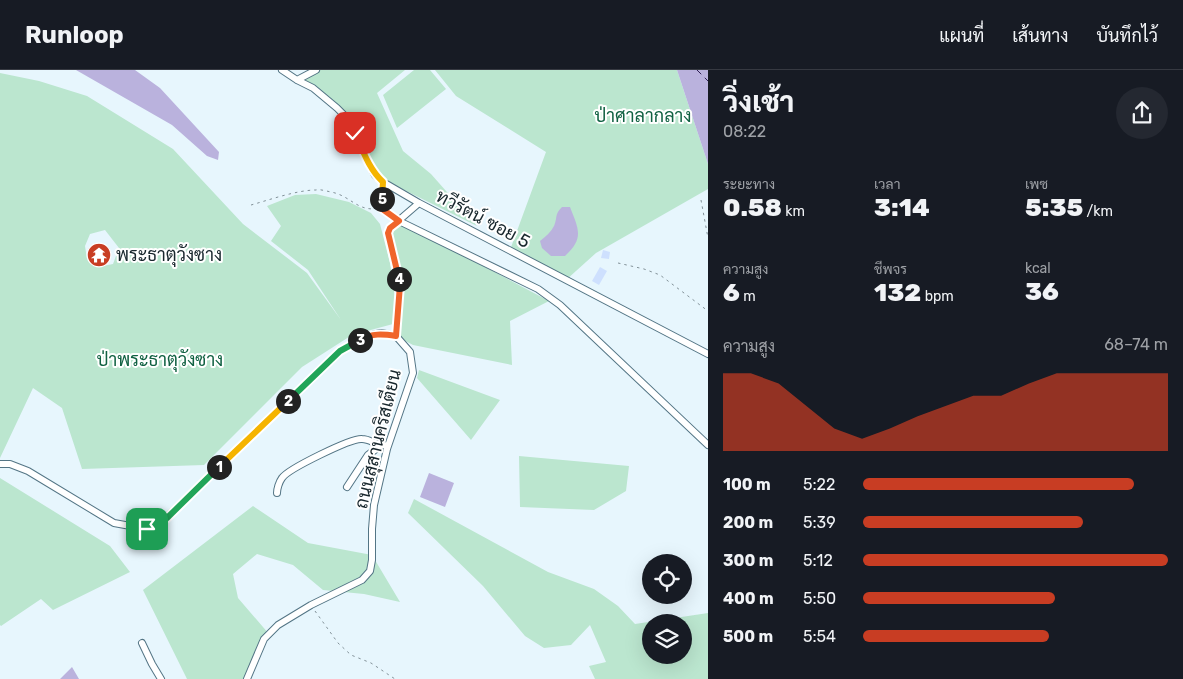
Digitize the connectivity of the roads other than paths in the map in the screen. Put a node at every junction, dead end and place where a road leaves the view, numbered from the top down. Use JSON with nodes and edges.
{"nodes":[{"id":1,"x":282,"y":70,"type":"edge"},
{"id":2,"x":316,"y":70,"type":"edge"},
{"id":3,"x":297,"y":80,"type":"junction"},
{"id":4,"x":419,"y":203,"type":"junction"},
{"id":5,"x":399,"y":221,"type":"junction"},
{"id":6,"x":396,"y":336,"type":"junction"},
{"id":7,"x":708,"y":354,"type":"edge"},
{"id":8,"x":388,"y":445,"type":"junction"},
{"id":9,"x":708,"y":445,"type":"edge"},
{"id":10,"x":380,"y":446,"type":"junction"},
{"id":11,"x":0,"y":464,"type":"edge"},
{"id":12,"x":347,"y":487,"type":"dead end"},
{"id":13,"x":277,"y":493,"type":"dead end"},
{"id":14,"x":142,"y":643,"type":"dead end"},
{"id":15,"x":161,"y":679,"type":"edge"},
{"id":16,"x":247,"y":679,"type":"edge"}],
"edges":[{"from":1,"to":3,"type":"street","name":"ทวีรัตน์ ซอย 5"},
{"from":2,"to":3,"type":"street"},
{"from":3,"to":4,"type":"street","name":"ทวีรัตน์ ซอย 5"},
{"from":4,"to":5,"type":"street"},
{"from":4,"to":7,"type":"street","name":"ทวีรัตน์ ซอย 5"},
{"from":5,"to":6,"type":"street"},
{"from":5,"to":9,"type":"street"},
{"from":6,"to":8,"type":"street","name":"ถนนสุสานคริสเตียน"},
{"from":6,"to":11,"type":"street"},
{"from":8,"to":10,"type":"street"},
{"from":8,"to":16,"type":"street","name":"ถนนสุสานคริสเตียน"},
{"from":10,"to":12,"type":"street"},
{"from":10,"to":13,"type":"street"},
{"from":14,"to":15,"type":"street"}]}
